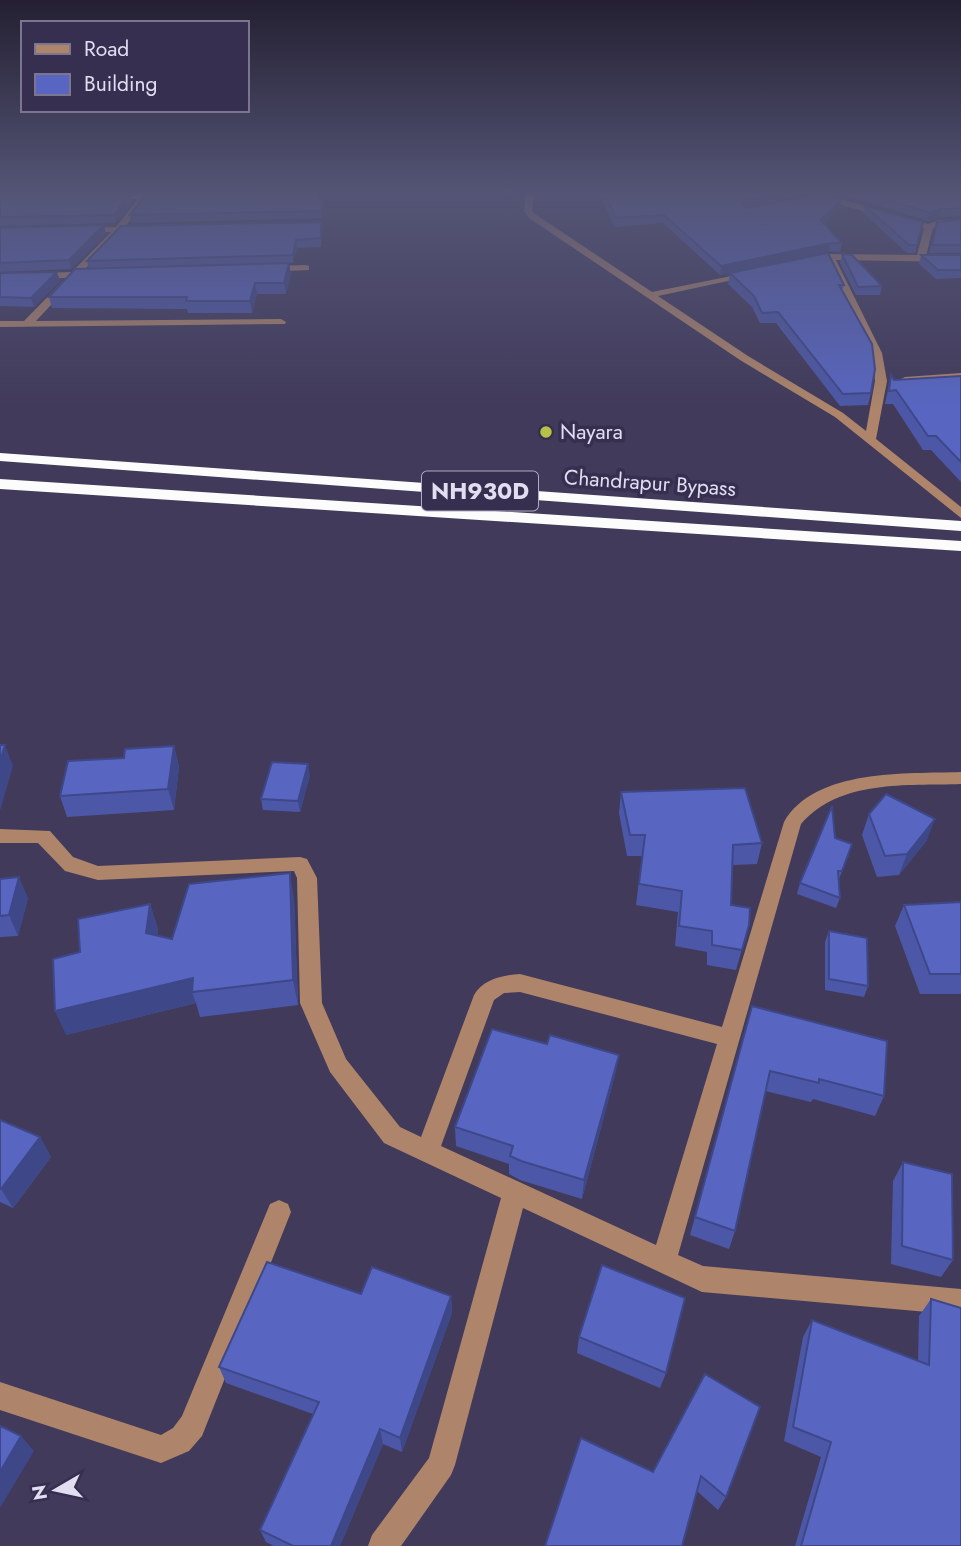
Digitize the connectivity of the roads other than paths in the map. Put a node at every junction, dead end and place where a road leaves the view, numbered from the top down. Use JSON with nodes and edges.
{"nodes":[{"id":1,"x":84,"y":265,"type":"edge"},
{"id":2,"x":605,"y":265,"type":"edge"},
{"id":3,"x":834,"y":265,"type":"edge"},
{"id":4,"x":306,"y":268,"type":"dead end"},
{"id":5,"x":251,"y":270,"type":"edge"},
{"id":6,"x":769,"y":270,"type":"edge"},
{"id":7,"x":102,"y":274,"type":"edge"},
{"id":8,"x":75,"y":275,"type":"junction"},
{"id":9,"x":0,"y":277,"type":"edge"},
{"id":10,"x":650,"y":295,"type":"junction"},
{"id":11,"x":281,"y":322,"type":"dead end"},
{"id":12,"x":0,"y":324,"type":"edge"},
{"id":13,"x":27,"y":324,"type":"junction"},
{"id":14,"x":961,"y":376,"type":"edge"},
{"id":15,"x":880,"y":381,"type":"junction"},
{"id":16,"x":870,"y":439,"type":"junction"},
{"id":17,"x":0,"y":457,"type":"edge"},
{"id":18,"x":0,"y":484,"type":"edge"},
{"id":19,"x":961,"y":514,"type":"edge"},
{"id":20,"x":961,"y":526,"type":"edge"},
{"id":21,"x":961,"y":546,"type":"edge"},
{"id":22,"x":961,"y":778,"type":"edge"},
{"id":23,"x":0,"y":836,"type":"edge"},
{"id":24,"x":730,"y":1038,"type":"junction"},
{"id":25,"x":428,"y":1151,"type":"junction"},
{"id":26,"x":515,"y":1192,"type":"junction"},
{"id":27,"x":279,"y":1212,"type":"dead end"},
{"id":28,"x":664,"y":1261,"type":"junction"},
{"id":29,"x":961,"y":1302,"type":"edge"},
{"id":30,"x":0,"y":1396,"type":"edge"},
{"id":31,"x":383,"y":1546,"type":"edge"}],
"edges":[{"from":1,"to":8,"type":"street"},
{"from":2,"to":10,"type":"street"},
{"from":3,"to":15,"type":"street"},
{"from":4,"to":5,"type":"street"},
{"from":6,"to":10,"type":"street"},
{"from":7,"to":8,"type":"street"},
{"from":8,"to":9,"type":"street"},
{"from":8,"to":13,"type":"street"},
{"from":10,"to":16,"type":"street"},
{"from":11,"to":13,"type":"street"},
{"from":12,"to":13,"type":"street"},
{"from":14,"to":15,"type":"street"},
{"from":15,"to":16,"type":"street"},
{"from":16,"to":19,"type":"street"},
{"from":17,"to":20,"type":"highway","name":"Chandrapur Bypass","number":"NH930D"},
{"from":18,"to":21,"type":"highway","name":"Chandrapur Bypass","number":"NH930D"},
{"from":22,"to":24,"type":"street"},
{"from":23,"to":25,"type":"street"},
{"from":24,"to":25,"type":"street"},
{"from":24,"to":28,"type":"street"},
{"from":25,"to":26,"type":"street"},
{"from":26,"to":28,"type":"street"},
{"from":26,"to":31,"type":"street"},
{"from":27,"to":30,"type":"street"},
{"from":28,"to":29,"type":"street"}]}
